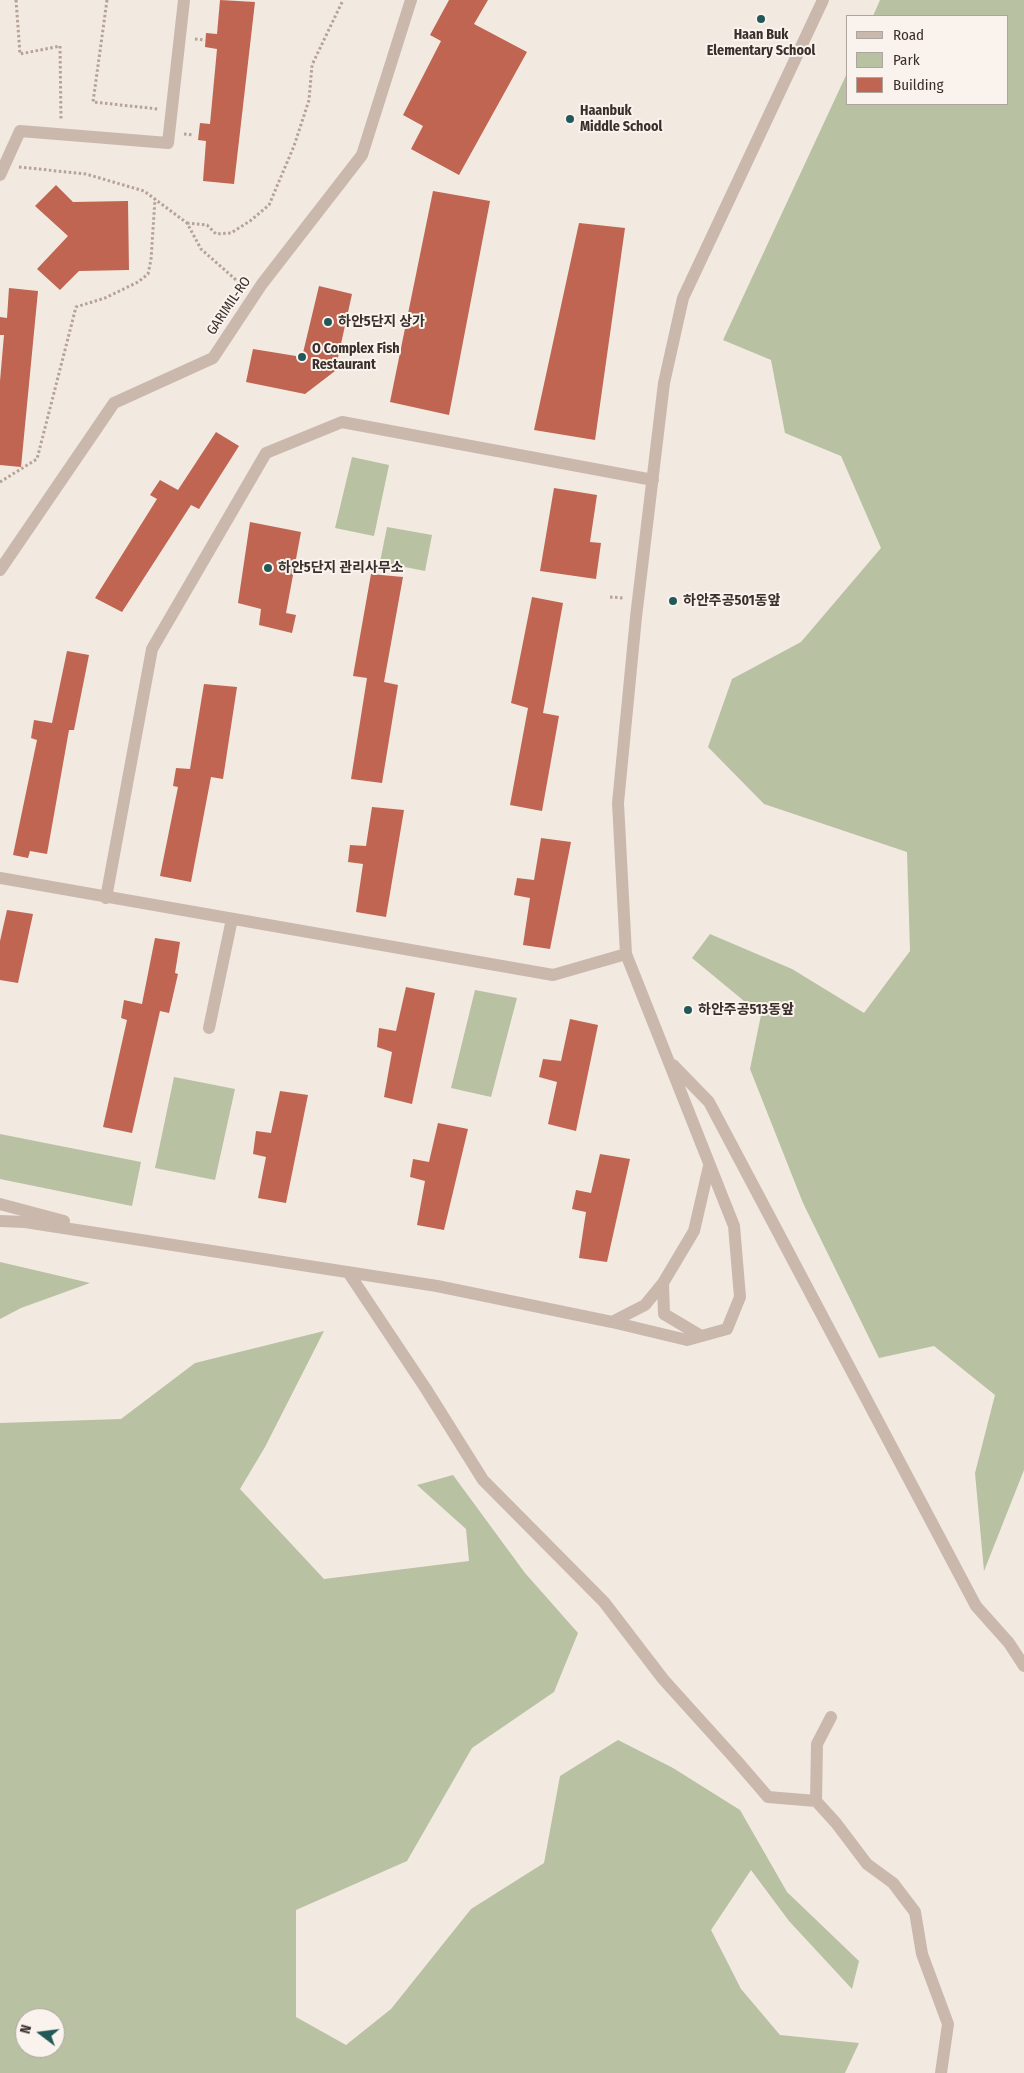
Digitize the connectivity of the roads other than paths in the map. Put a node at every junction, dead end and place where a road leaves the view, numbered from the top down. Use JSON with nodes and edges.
{"nodes":[{"id":1,"x":184,"y":0,"type":"edge"},
{"id":2,"x":411,"y":0,"type":"edge"},
{"id":3,"x":823,"y":0,"type":"edge"},
{"id":4,"x":2,"y":170,"type":"edge"},
{"id":5,"x":653,"y":480,"type":"junction"},
{"id":6,"x":0,"y":570,"type":"edge"},
{"id":7,"x":0,"y":878,"type":"edge"},
{"id":8,"x":106,"y":898,"type":"junction"},
{"id":9,"x":232,"y":919,"type":"junction"},
{"id":10,"x":626,"y":954,"type":"junction"},
{"id":11,"x":209,"y":1028,"type":"dead end"},
{"id":12,"x":668,"y":1060,"type":"junction"},
{"id":13,"x":709,"y":1166,"type":"junction"},
{"id":14,"x":0,"y":1204,"type":"edge"},
{"id":15,"x":0,"y":1221,"type":"edge"},
{"id":16,"x":112,"y":1236,"type":"junction"},
{"id":17,"x":348,"y":1272,"type":"junction"},
{"id":18,"x":663,"y":1282,"type":"junction"},
{"id":19,"x":612,"y":1322,"type":"junction"},
{"id":20,"x":701,"y":1336,"type":"junction"},
{"id":21,"x":1024,"y":1666,"type":"edge"},
{"id":22,"x":831,"y":1717,"type":"dead end"},
{"id":23,"x":816,"y":1801,"type":"junction"},
{"id":24,"x":941,"y":2073,"type":"edge"}],
"edges":[{"from":1,"to":4,"type":"street"},
{"from":2,"to":6,"type":"street","name":"GARIMIL-RO"},
{"from":3,"to":5,"type":"street"},
{"from":5,"to":8,"type":"street"},
{"from":5,"to":10,"type":"street"},
{"from":7,"to":8,"type":"street"},
{"from":8,"to":9,"type":"street"},
{"from":9,"to":10,"type":"street"},
{"from":9,"to":11,"type":"street"},
{"from":10,"to":12,"type":"street"},
{"from":12,"to":13,"type":"street"},
{"from":12,"to":21,"type":"street"},
{"from":13,"to":18,"type":"street"},
{"from":13,"to":20,"type":"street"},
{"from":14,"to":16,"type":"street"},
{"from":15,"to":16,"type":"street"},
{"from":16,"to":17,"type":"street"},
{"from":17,"to":19,"type":"street"},
{"from":17,"to":23,"type":"street"},
{"from":18,"to":19,"type":"street"},
{"from":18,"to":20,"type":"street"},
{"from":19,"to":20,"type":"street"},
{"from":22,"to":23,"type":"street"},
{"from":23,"to":24,"type":"street"}]}
